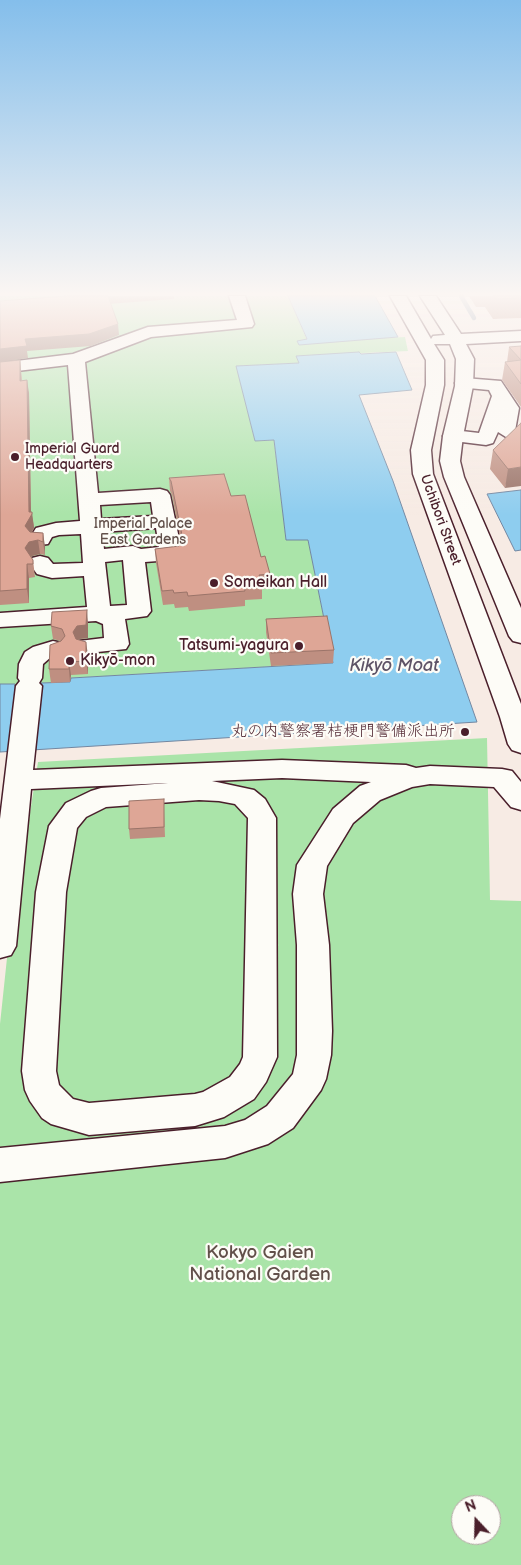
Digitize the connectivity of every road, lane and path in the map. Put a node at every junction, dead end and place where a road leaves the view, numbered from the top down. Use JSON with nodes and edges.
{"nodes":[{"id":1,"x":77,"y":369,"type":"edge"},
{"id":2,"x":435,"y":369,"type":"edge"},
{"id":3,"x":465,"y":369,"type":"edge"},
{"id":4,"x":464,"y":383,"type":"junction"},
{"id":5,"x":502,"y":398,"type":"junction"},
{"id":6,"x":506,"y":431,"type":"dead end"},
{"id":7,"x":453,"y":436,"type":"junction"},
{"id":8,"x":88,"y":500,"type":"junction"},
{"id":9,"x":165,"y":521,"type":"junction"},
{"id":10,"x":91,"y":527,"type":"junction"},
{"id":11,"x":40,"y":539,"type":"edge"},
{"id":12,"x":133,"y":556,"type":"junction"},
{"id":13,"x":94,"y":562,"type":"junction"},
{"id":14,"x":40,"y":563,"type":"dead end"},
{"id":15,"x":99,"y":613,"type":"junction"},
{"id":16,"x":0,"y":620,"type":"edge"},
{"id":17,"x":521,"y":636,"type":"edge"},
{"id":18,"x":88,"y":646,"type":"edge"},
{"id":19,"x":53,"y":648,"type":"edge"},
{"id":20,"x":521,"y":744,"type":"edge"},
{"id":21,"x":19,"y":766,"type":"junction"},
{"id":22,"x":430,"y":775,"type":"junction"},
{"id":23,"x":521,"y":800,"type":"edge"},
{"id":24,"x":51,"y":892,"type":"joint"},
{"id":25,"x":0,"y":946,"type":"edge"},
{"id":26,"x":0,"y":1165,"type":"edge"}],
"edges":[{"from":1,"to":8,"type":"main road"},
{"from":2,"to":20,"type":"main road","name":"Uchibori Street"},
{"from":3,"to":4,"type":"main road","name":"Uchibori Street"},
{"from":4,"to":5,"type":"main road"},
{"from":4,"to":7,"type":"main road","name":"Uchibori Street"},
{"from":5,"to":6,"type":"main road"},
{"from":5,"to":7,"type":"main road"},
{"from":7,"to":17,"type":"main road","name":"Uchibori Street"},
{"from":8,"to":9,"type":"main road"},
{"from":8,"to":10,"type":"main road"},
{"from":9,"to":10,"type":"main road"},
{"from":9,"to":12,"type":"main road"},
{"from":10,"to":11,"type":"main road"},
{"from":10,"to":13,"type":"main road"},
{"from":12,"to":13,"type":"main road"},
{"from":12,"to":15,"type":"main road"},
{"from":13,"to":14,"type":"main road"},
{"from":13,"to":15,"type":"main road"},
{"from":15,"to":16,"type":"main road"},
{"from":15,"to":18,"type":"main road"},
{"from":19,"to":21,"type":"main road"},
{"from":21,"to":22,"type":"main road"},
{"from":21,"to":25,"type":"main road"},
{"from":22,"to":23,"type":"main road"},
{"from":22,"to":26,"type":"main road"},
{"from":24,"to":24,"type":"main road"}]}
